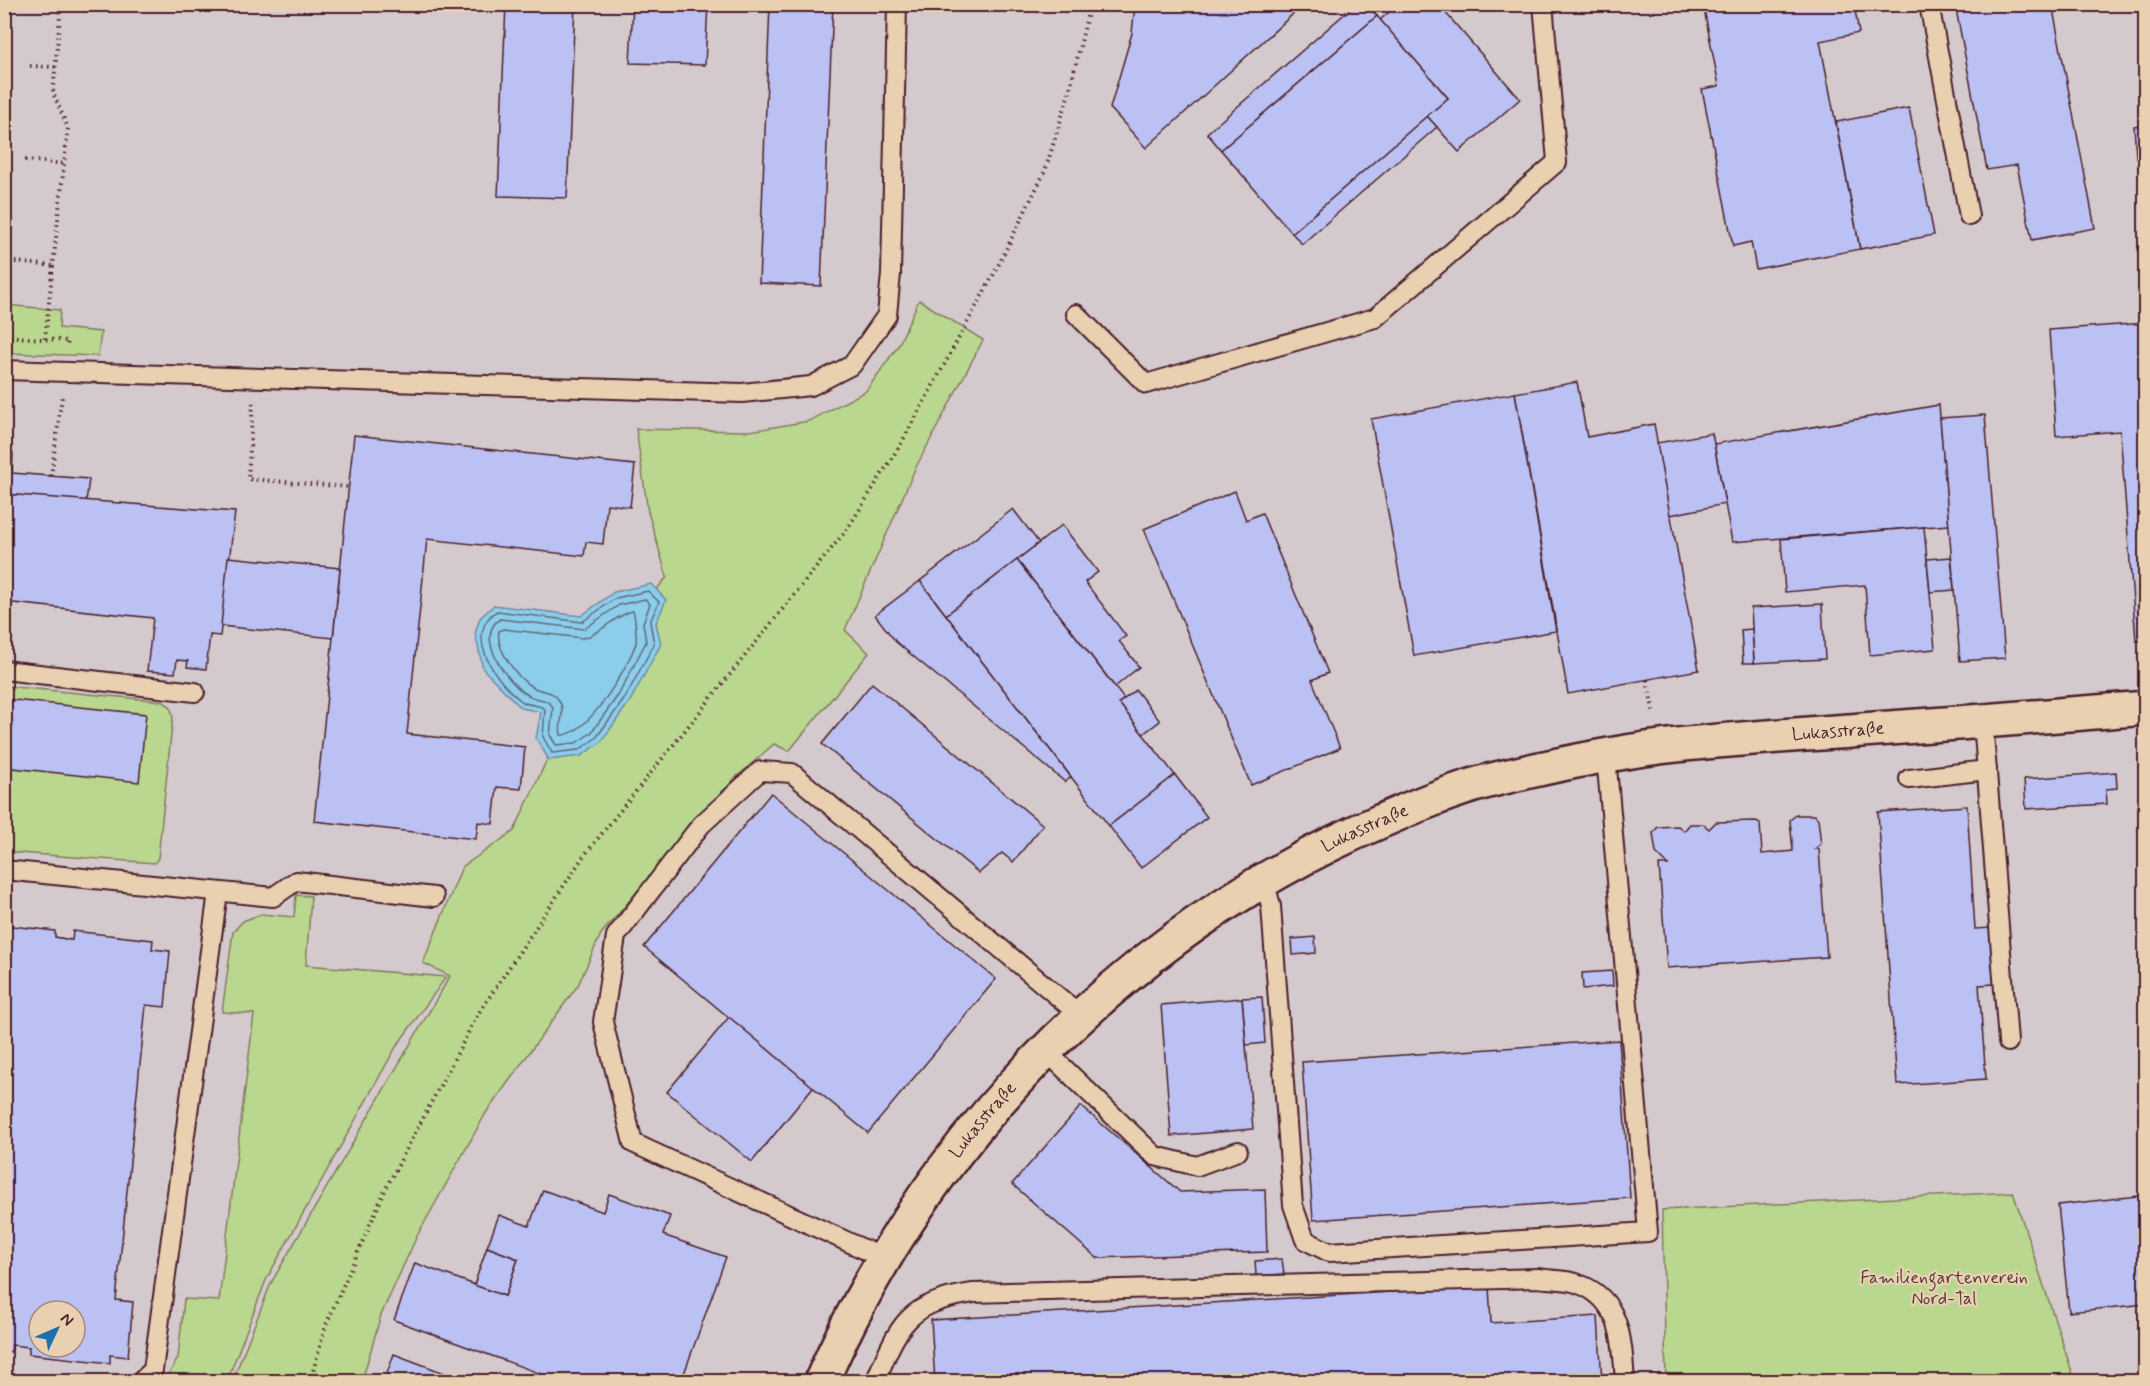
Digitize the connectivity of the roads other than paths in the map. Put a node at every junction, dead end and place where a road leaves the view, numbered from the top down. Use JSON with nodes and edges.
{"nodes":[{"id":1,"x":897,"y":4,"type":"edge"},
{"id":2,"x":1544,"y":4,"type":"edge"},
{"id":3,"x":1929,"y":4,"type":"edge"},
{"id":4,"x":1969,"y":216,"type":"dead end"},
{"id":5,"x":1076,"y":315,"type":"dead end"},
{"id":6,"x":4,"y":370,"type":"edge"},
{"id":7,"x":4,"y":670,"type":"edge"},
{"id":8,"x":195,"y":692,"type":"dead end"},
{"id":9,"x":2145,"y":708,"type":"edge"},
{"id":10,"x":1983,"y":721,"type":"junction"},
{"id":11,"x":1606,"y":756,"type":"junction"},
{"id":12,"x":1987,"y":770,"type":"junction"},
{"id":13,"x":1909,"y":779,"type":"dead end"},
{"id":14,"x":4,"y":870,"type":"edge"},
{"id":15,"x":1264,"y":879,"type":"junction"},
{"id":16,"x":218,"y":892,"type":"junction"},
{"id":17,"x":434,"y":897,"type":"dead end"},
{"id":18,"x":1081,"y":1016,"type":"junction"},
{"id":19,"x":2008,"y":1042,"type":"dead end"},
{"id":20,"x":1045,"y":1050,"type":"junction"},
{"id":21,"x":1238,"y":1151,"type":"dead end"},
{"id":22,"x":885,"y":1259,"type":"junction"},
{"id":23,"x":140,"y":1382,"type":"edge"},
{"id":24,"x":821,"y":1382,"type":"edge"},
{"id":25,"x":875,"y":1382,"type":"edge"},
{"id":26,"x":1624,"y":1382,"type":"edge"}],
"edges":[{"from":1,"to":6,"type":"lane"},
{"from":2,"to":5,"type":"lane"},
{"from":3,"to":4,"type":"lane"},
{"from":7,"to":8,"type":"lane"},
{"from":9,"to":10,"type":"street","name":"Lukasstraße"},
{"from":10,"to":11,"type":"street","name":"Lukasstraße"},
{"from":10,"to":12,"type":"lane"},
{"from":11,"to":15,"type":"street","name":"Lukasstraße"},
{"from":11,"to":15,"type":"lane"},
{"from":12,"to":13,"type":"lane"},
{"from":12,"to":19,"type":"lane"},
{"from":14,"to":16,"type":"lane"},
{"from":15,"to":18,"type":"street","name":"Lukasstraße"},
{"from":16,"to":17,"type":"lane"},
{"from":16,"to":23,"type":"lane"},
{"from":18,"to":20,"type":"street","name":"Lukasstraße"},
{"from":18,"to":22,"type":"lane"},
{"from":20,"to":21,"type":"lane"},
{"from":20,"to":22,"type":"street","name":"Lukasstraße"},
{"from":22,"to":24,"type":"street","name":"Lukasstraße"},
{"from":25,"to":26,"type":"lane"}]}
